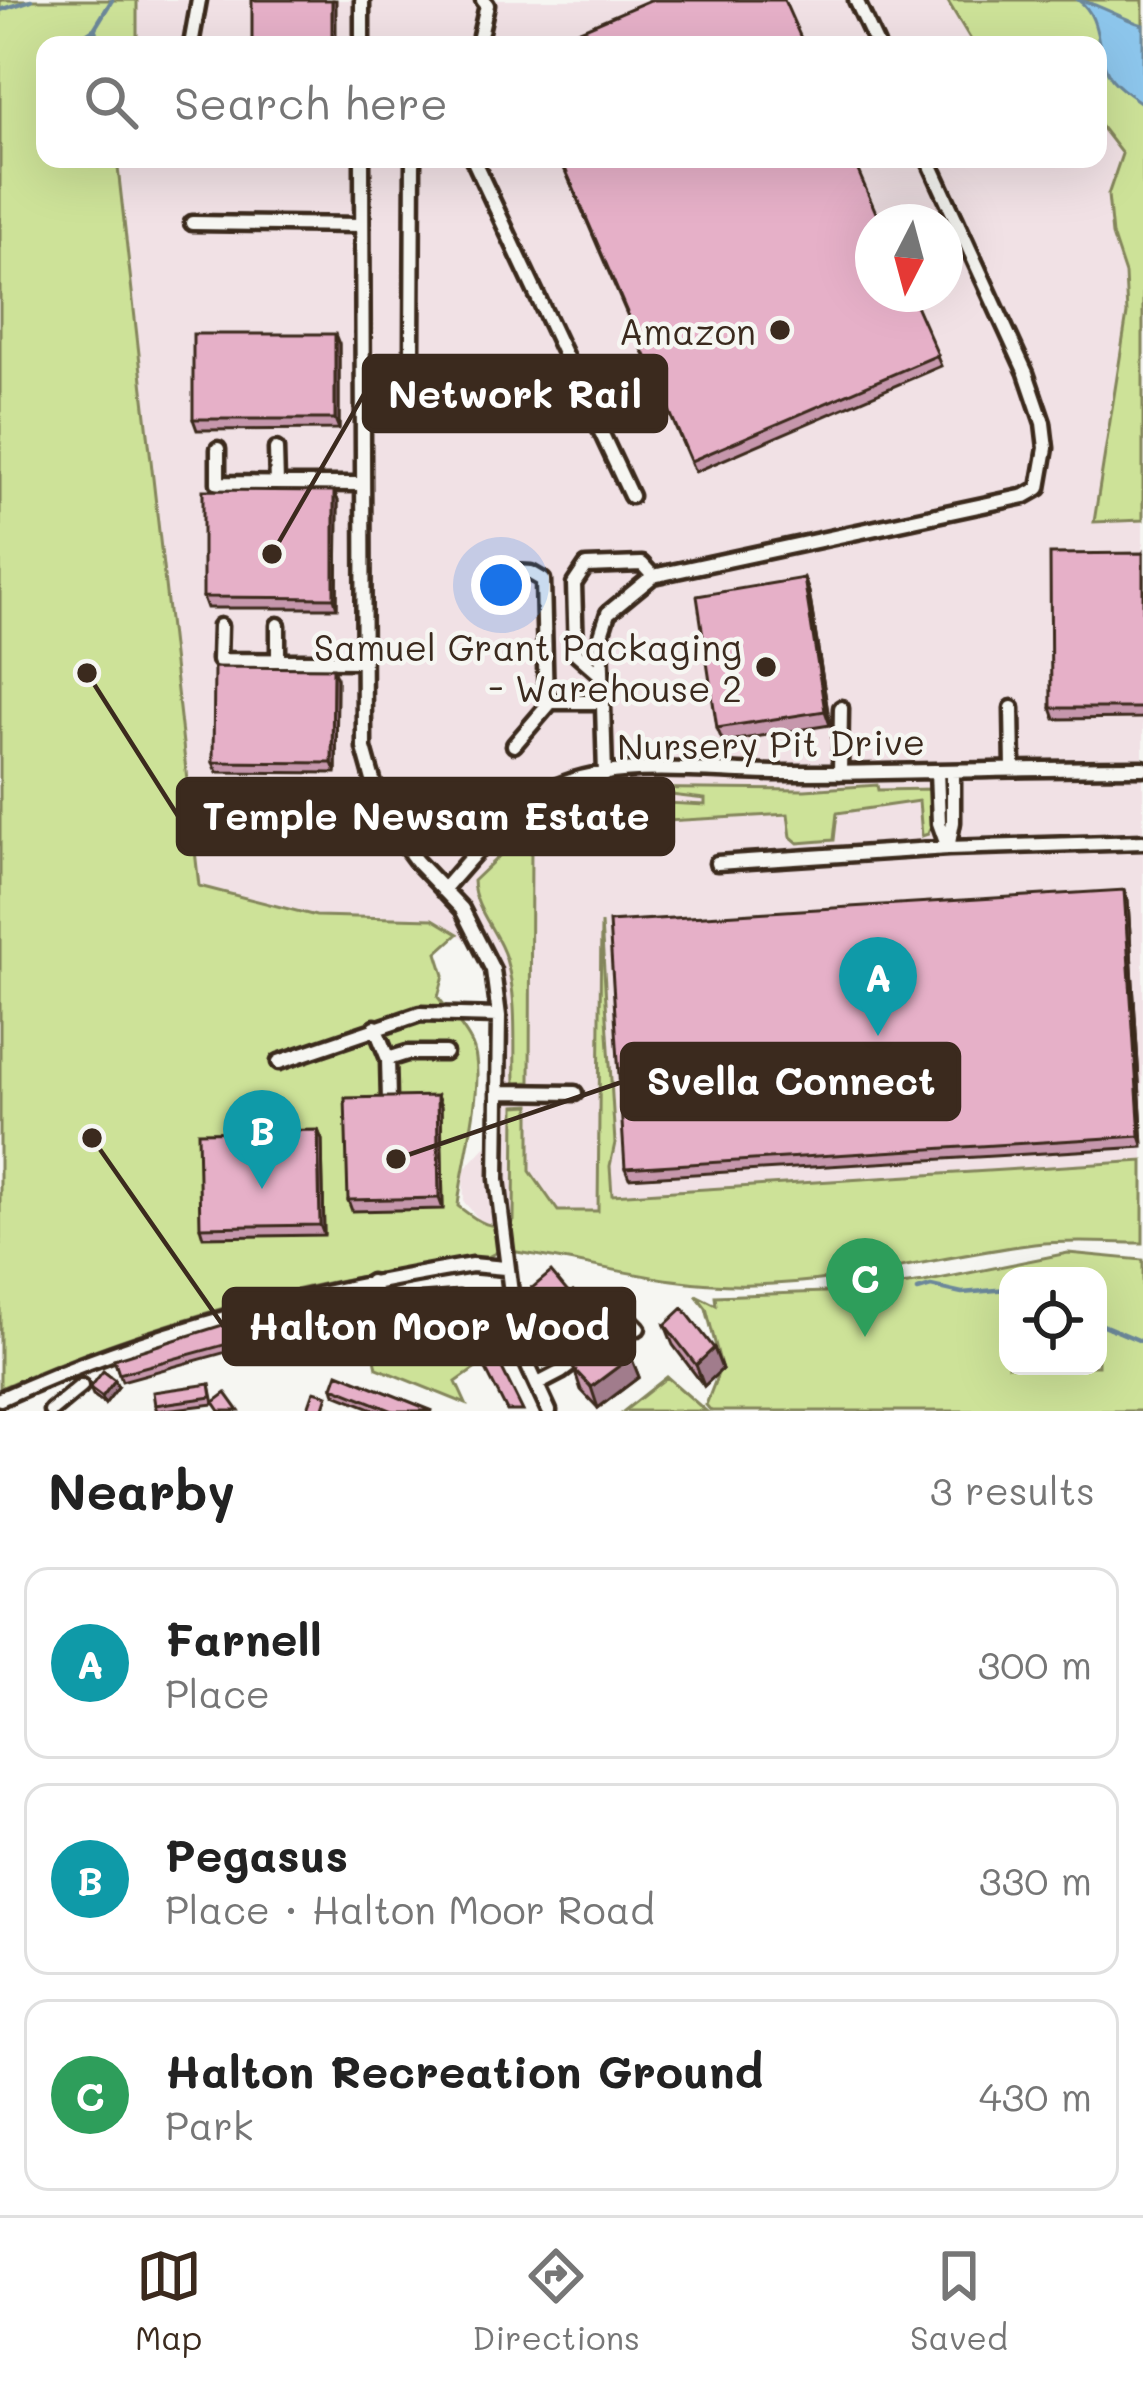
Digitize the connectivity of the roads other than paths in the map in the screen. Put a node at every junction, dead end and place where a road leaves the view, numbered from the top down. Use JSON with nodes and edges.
{"nodes":[{"id":1,"x":199,"y":0,"type":"edge"},
{"id":2,"x":362,"y":0,"type":"edge"},
{"id":3,"x":856,"y":0,"type":"edge"},
{"id":4,"x":490,"y":2,"type":"edge"},
{"id":5,"x":193,"y":36,"type":"edge"},
{"id":6,"x":362,"y":36,"type":"edge"},
{"id":7,"x":481,"y":36,"type":"edge"},
{"id":8,"x":873,"y":36,"type":"edge"},
{"id":9,"x":362,"y":168,"type":"edge"},
{"id":10,"x":413,"y":168,"type":"edge"},
{"id":11,"x":477,"y":168,"type":"edge"},
{"id":12,"x":932,"y":168,"type":"edge"},
{"id":13,"x":192,"y":223,"type":"dead end"},
{"id":14,"x":362,"y":225,"type":"junction"},
{"id":15,"x":362,"y":395,"type":"junction"},
{"id":16,"x":218,"y":448,"type":"dead end"},
{"id":17,"x":277,"y":448,"type":"dead end"},
{"id":18,"x":277,"y":484,"type":"junction"},
{"id":19,"x":363,"y":484,"type":"junction"},
{"id":20,"x":632,"y":496,"type":"dead end"},
{"id":21,"x":513,"y":572,"type":"dead end"},
{"id":22,"x":653,"y":576,"type":"junction"},
{"id":23,"x":220,"y":626,"type":"dead end"},
{"id":24,"x":278,"y":626,"type":"dead end"},
{"id":25,"x":278,"y":660,"type":"junction"},
{"id":26,"x":363,"y":661,"type":"junction"},
{"id":27,"x":602,"y":676,"type":"junction"},
{"id":28,"x":603,"y":702,"type":"junction"},
{"id":29,"x":546,"y":705,"type":"junction"},
{"id":30,"x":842,"y":708,"type":"dead end"},
{"id":31,"x":1012,"y":708,"type":"dead end"},
{"id":32,"x":514,"y":745,"type":"dead end"},
{"id":33,"x":1143,"y":768,"type":"edge"},
{"id":34,"x":1013,"y":769,"type":"junction"},
{"id":35,"x":937,"y":771,"type":"junction"},
{"id":36,"x":953,"y":771,"type":"junction"},
{"id":37,"x":840,"y":773,"type":"junction"},
{"id":38,"x":605,"y":775,"type":"junction"},
{"id":39,"x":282,"y":794,"type":"dead end"},
{"id":40,"x":237,"y":795,"type":"dead end"},
{"id":41,"x":383,"y":815,"type":"junction"},
{"id":42,"x":283,"y":827,"type":"junction"},
{"id":43,"x":1143,"y":842,"type":"edge"},
{"id":44,"x":948,"y":848,"type":"junction"},
{"id":45,"x":717,"y":863,"type":"dead end"},
{"id":46,"x":442,"y":890,"type":"junction"},
{"id":47,"x":499,"y":1016,"type":"junction"},
{"id":48,"x":375,"y":1027,"type":"junction"},
{"id":49,"x":445,"y":1053,"type":"dead end"},
{"id":50,"x":388,"y":1059,"type":"junction"},
{"id":51,"x":279,"y":1062,"type":"dead end"},
{"id":52,"x":498,"y":1092,"type":"junction"},
{"id":53,"x":574,"y":1093,"type":"dead end"},
{"id":54,"x":388,"y":1100,"type":"edge"},
{"id":55,"x":506,"y":1268,"type":"junction"},
{"id":56,"x":371,"y":1282,"type":"junction"},
{"id":57,"x":467,"y":1306,"type":"junction"},
{"id":58,"x":638,"y":1328,"type":"dead end"},
{"id":59,"x":455,"y":1330,"type":"dead end"},
{"id":60,"x":513,"y":1334,"type":"junction"},
{"id":61,"x":36,"y":1383,"type":"junction"},
{"id":62,"x":538,"y":1384,"type":"junction"},
{"id":63,"x":81,"y":1386,"type":"dead end"},
{"id":64,"x":0,"y":1400,"type":"edge"},
{"id":65,"x":50,"y":1411,"type":"edge"},
{"id":66,"x":549,"y":1411,"type":"edge"}],
"edges":[{"from":1,"to":5,"type":"street"},
{"from":2,"to":6,"type":"street"},
{"from":3,"to":8,"type":"street"},
{"from":4,"to":7,"type":"street"},
{"from":9,"to":14,"type":"street"},
{"from":10,"to":15,"type":"street"},
{"from":11,"to":20,"type":"street"},
{"from":12,"to":22,"type":"street"},
{"from":13,"to":14,"type":"street"},
{"from":14,"to":15,"type":"street"},
{"from":15,"to":19,"type":"street"},
{"from":16,"to":18,"type":"street"},
{"from":17,"to":18,"type":"street"},
{"from":18,"to":19,"type":"street"},
{"from":19,"to":26,"type":"street"},
{"from":21,"to":29,"type":"street"},
{"from":22,"to":27,"type":"street"},
{"from":22,"to":27,"type":"street"},
{"from":23,"to":25,"type":"street"},
{"from":24,"to":25,"type":"street"},
{"from":25,"to":26,"type":"street"},
{"from":26,"to":41,"type":"street"},
{"from":27,"to":28,"type":"street"},
{"from":28,"to":29,"type":"street"},
{"from":28,"to":38,"type":"street"},
{"from":29,"to":32,"type":"street"},
{"from":30,"to":37,"type":"street"},
{"from":31,"to":34,"type":"street"},
{"from":33,"to":34,"type":"street","name":"Nursery Pit Drive"},
{"from":34,"to":36,"type":"street","name":"Nursery Pit Drive"},
{"from":35,"to":36,"type":"street","name":"Nursery Pit Drive"},
{"from":35,"to":37,"type":"street","name":"Nursery Pit Drive"},
{"from":35,"to":44,"type":"street"},
{"from":36,"to":44,"type":"street"},
{"from":37,"to":38,"type":"street","name":"Nursery Pit Drive"},
{"from":38,"to":46,"type":"street","name":"Nursery Pit Drive"},
{"from":39,"to":42,"type":"street"},
{"from":40,"to":42,"type":"street"},
{"from":41,"to":42,"type":"street"},
{"from":41,"to":46,"type":"street"},
{"from":43,"to":44,"type":"street"},
{"from":44,"to":45,"type":"street"},
{"from":46,"to":47,"type":"street"},
{"from":47,"to":48,"type":"street"},
{"from":47,"to":52,"type":"street"},
{"from":48,"to":50,"type":"street"},
{"from":48,"to":51,"type":"street"},
{"from":49,"to":50,"type":"street"},
{"from":50,"to":54,"type":"street"},
{"from":52,"to":53,"type":"street"},
{"from":52,"to":55,"type":"street"},
{"from":55,"to":56,"type":"street"},
{"from":55,"to":60,"type":"street"},
{"from":56,"to":57,"type":"street"},
{"from":56,"to":61,"type":"street"},
{"from":57,"to":59,"type":"street"},
{"from":57,"to":60,"type":"street"},
{"from":58,"to":62,"type":"street"},
{"from":60,"to":62,"type":"street"},
{"from":61,"to":64,"type":"street"},
{"from":61,"to":65,"type":"street"},
{"from":62,"to":66,"type":"street"},
{"from":63,"to":65,"type":"street"}]}
